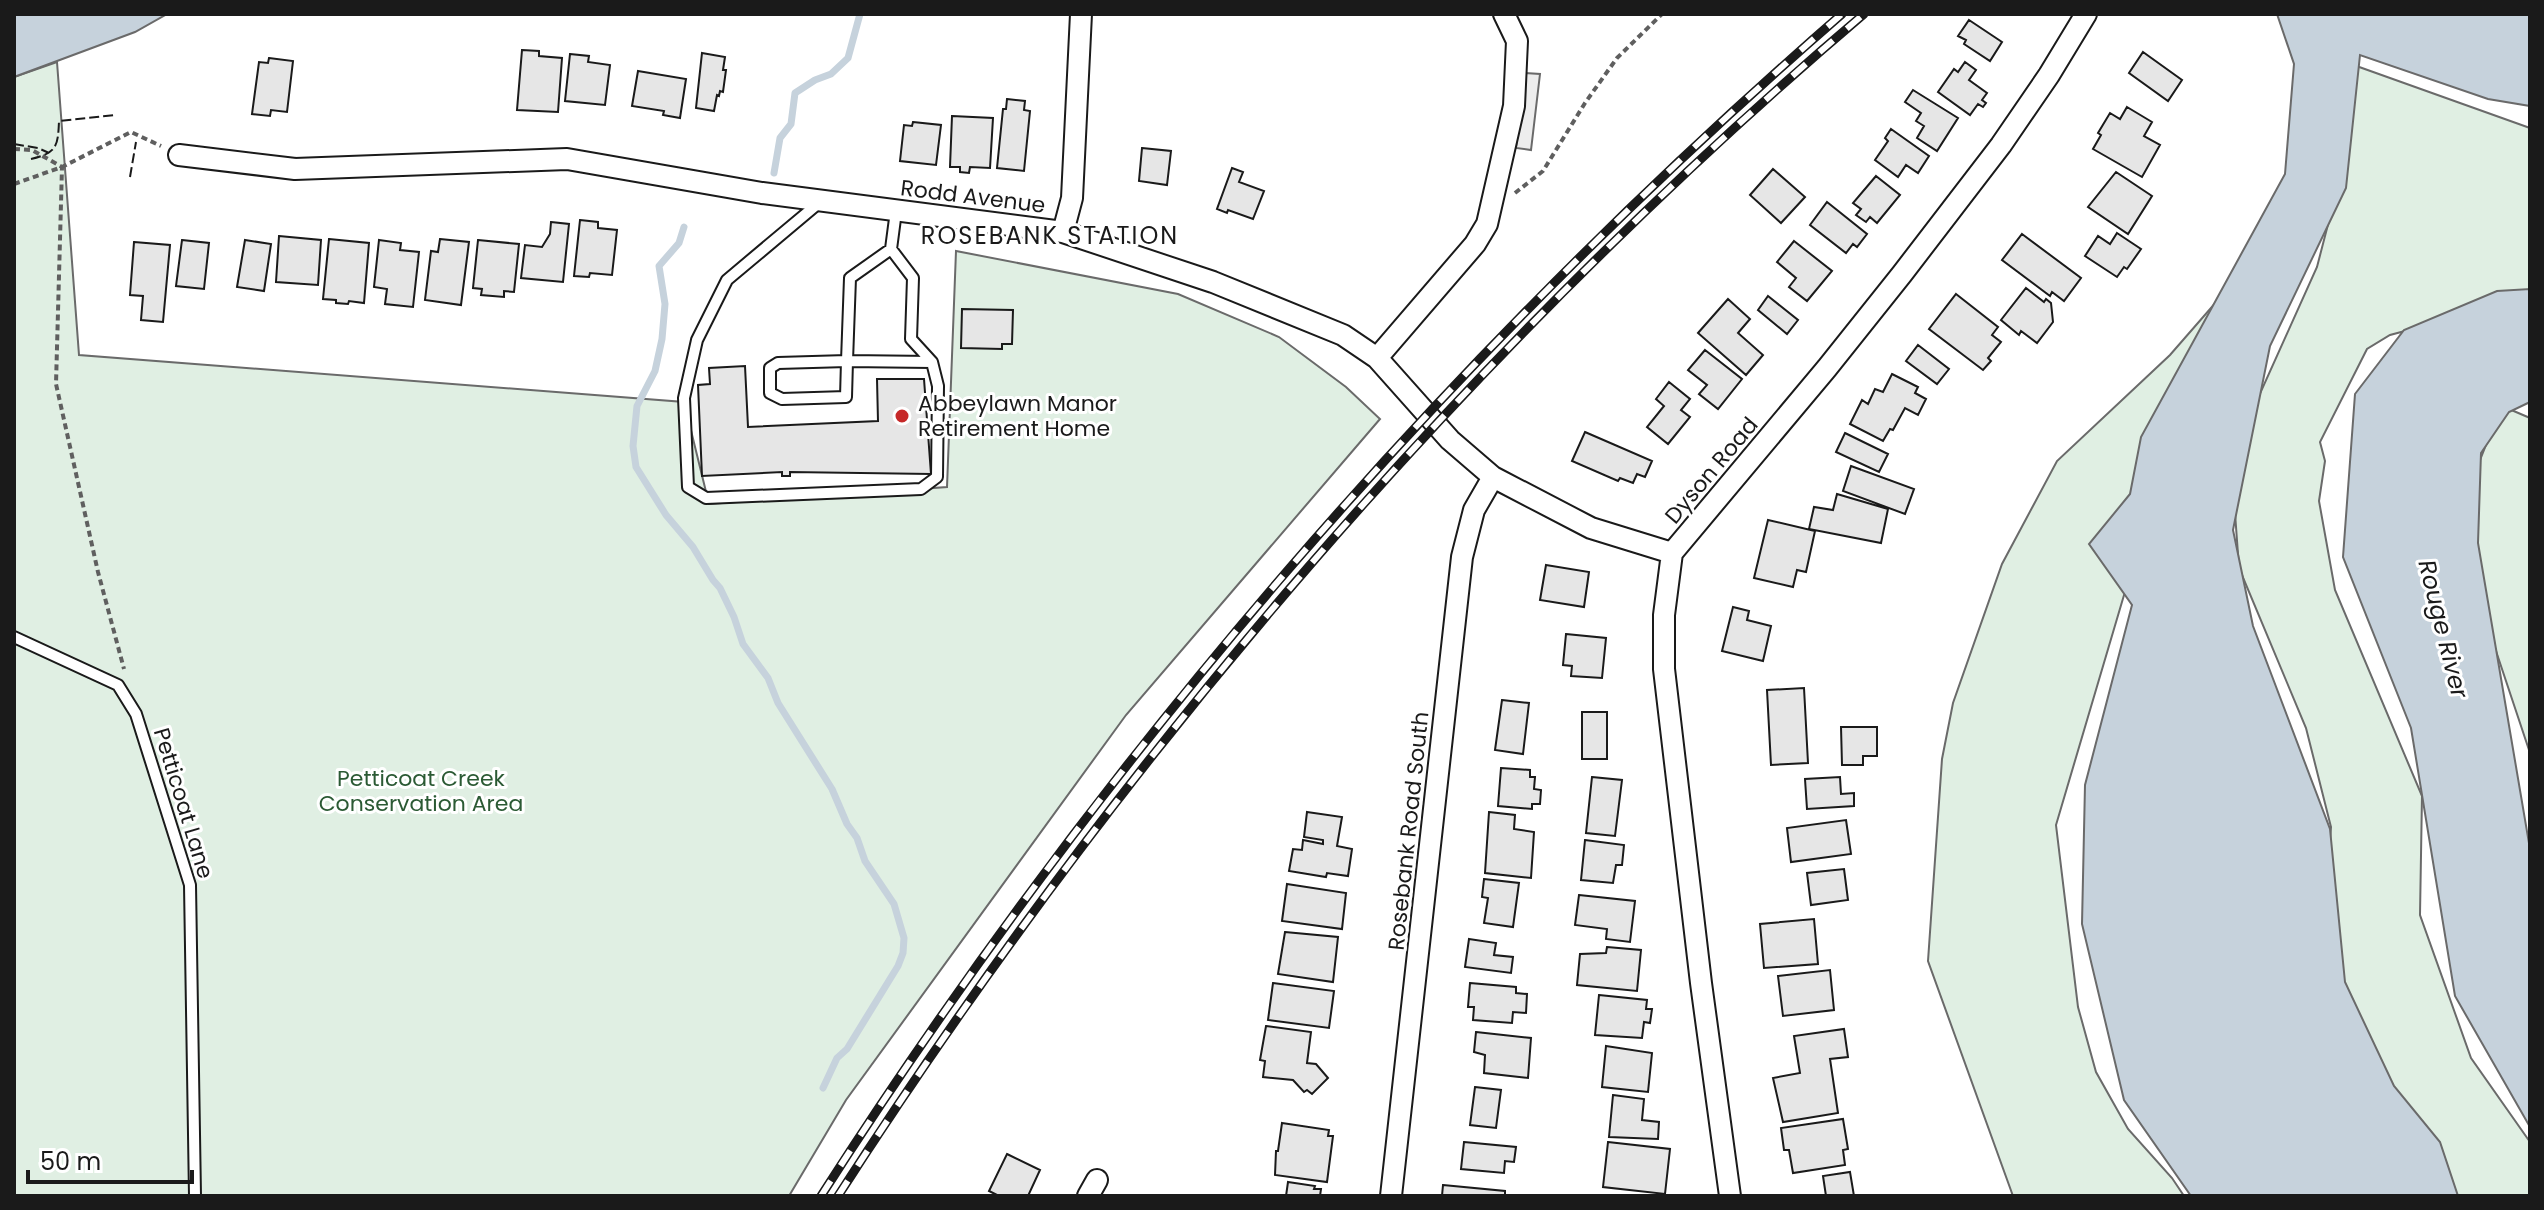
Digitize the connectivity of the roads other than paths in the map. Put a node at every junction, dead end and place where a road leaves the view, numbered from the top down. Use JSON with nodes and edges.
{"nodes":[{"id":1,"x":1081,"y":14,"type":"edge"},
{"id":2,"x":1504,"y":14,"type":"edge"},
{"id":3,"x":2086,"y":14,"type":"edge"},
{"id":4,"x":179,"y":155,"type":"road end"},
{"id":5,"x":821,"y":200,"type":"junction"},
{"id":6,"x":896,"y":211,"type":"junction"},
{"id":7,"x":1063,"y":232,"type":"junction"},
{"id":8,"x":891,"y":249,"type":"junction"},
{"id":9,"x":1377,"y":358,"type":"junction"},
{"id":10,"x":847,"y":361,"type":"junction"},
{"id":11,"x":932,"y":362,"type":"junction"},
{"id":12,"x":1493,"y":477,"type":"junction"},
{"id":13,"x":1672,"y":553,"type":"junction"},
{"id":14,"x":14,"y":637,"type":"edge"},
{"id":15,"x":195,"y":1196,"type":"edge"},
{"id":16,"x":1391,"y":1196,"type":"edge"},
{"id":17,"x":1730,"y":1196,"type":"edge"}],
"edges":[{"from":1,"to":7,"type":"street"},
{"from":2,"to":9,"type":"street"},
{"from":3,"to":13,"type":"street","name":"Dyson Road"},
{"from":4,"to":5,"type":"street","name":"Rodd Avenue"},
{"from":5,"to":6,"type":"street","name":"Rodd Avenue"},
{"from":5,"to":11,"type":"lane"},
{"from":6,"to":7,"type":"street","name":"Rodd Avenue"},
{"from":6,"to":8,"type":"lane"},
{"from":7,"to":9,"type":"street","name":"Rodd Avenue"},
{"from":8,"to":10,"type":"lane"},
{"from":8,"to":11,"type":"lane"},
{"from":9,"to":12,"type":"street","name":"Rodd Avenue"},
{"from":10,"to":10,"type":"lane"},
{"from":10,"to":11,"type":"lane"},
{"from":12,"to":13,"type":"street","name":"Rodd Avenue"},
{"from":12,"to":16,"type":"street","name":"Rosebank Road South"},
{"from":13,"to":17,"type":"street","name":"Dyson Road"},
{"from":14,"to":15,"type":"lane","name":"Petticoat Lane"}]}
